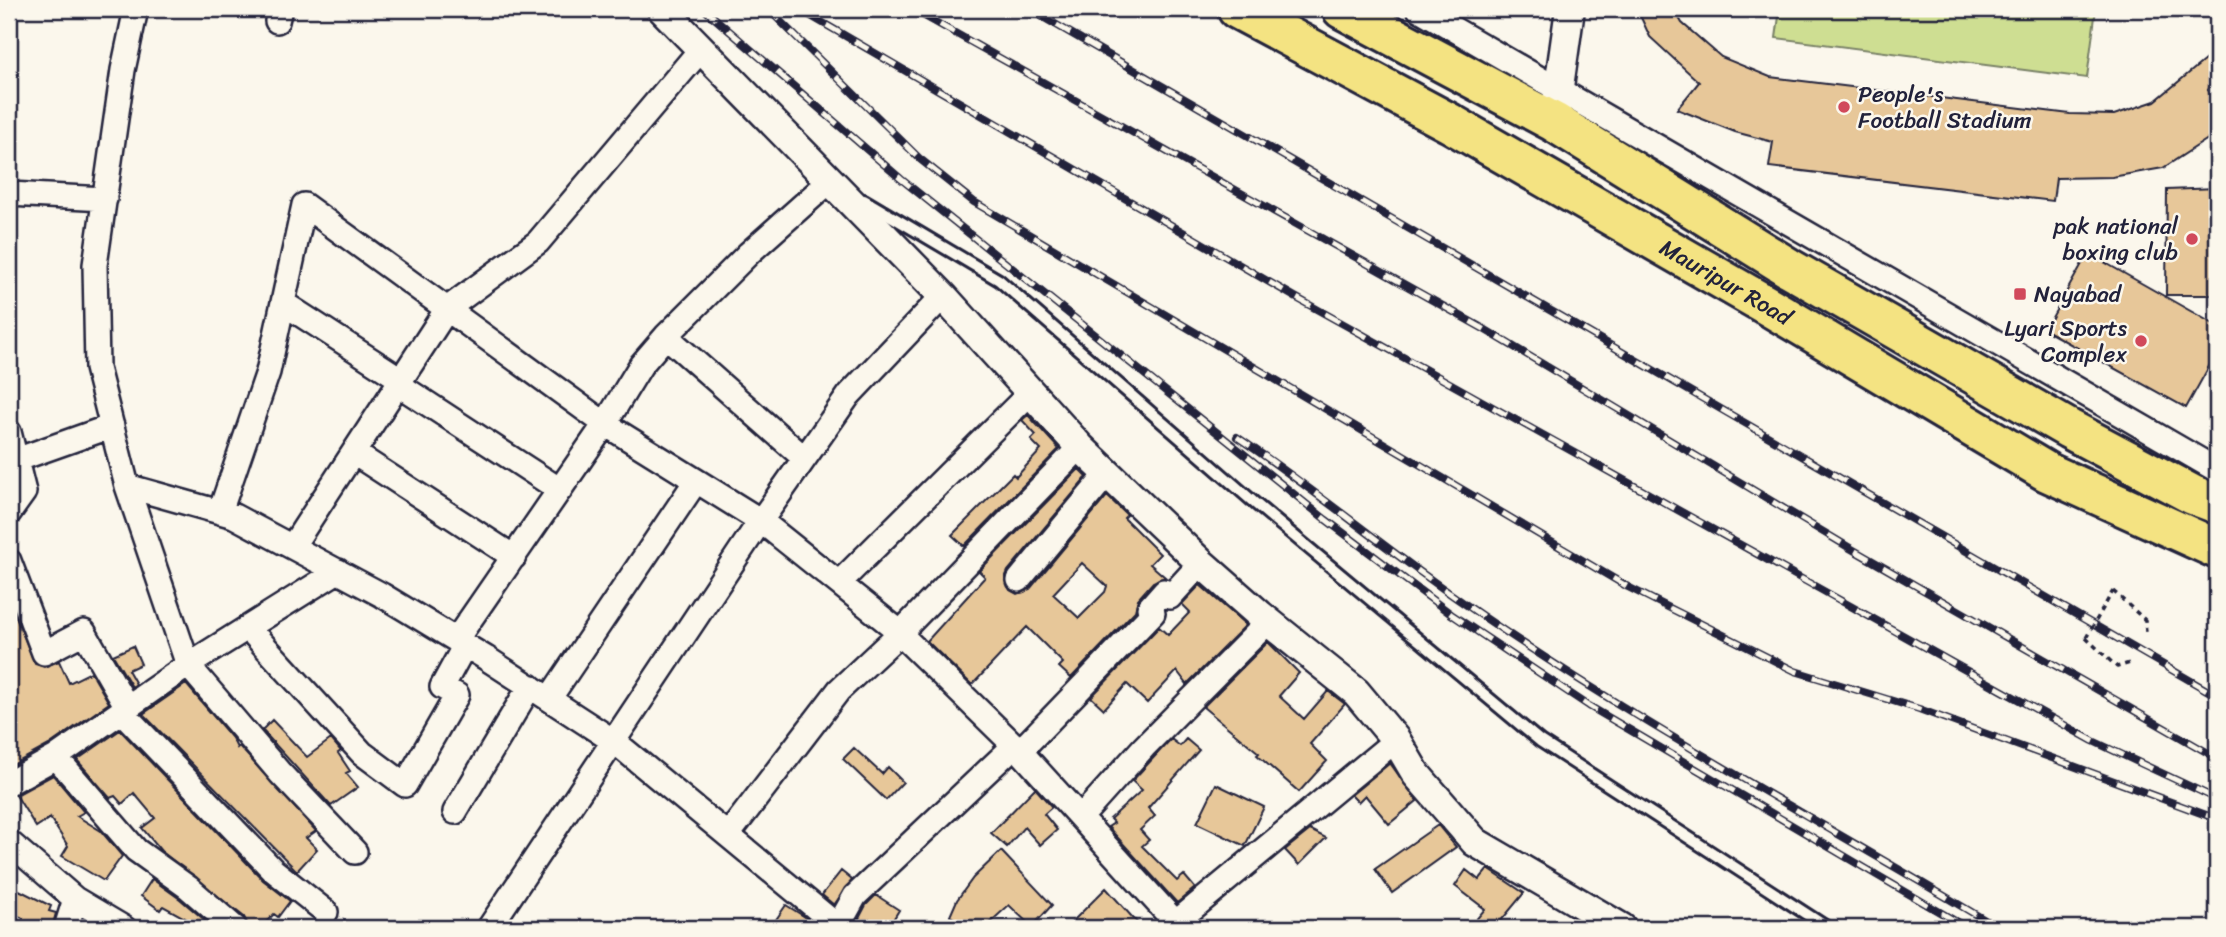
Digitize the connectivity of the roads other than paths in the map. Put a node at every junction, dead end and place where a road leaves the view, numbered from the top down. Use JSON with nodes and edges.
{"nodes":[{"id":1,"x":136,"y":9,"type":"edge"},
{"id":2,"x":662,"y":9,"type":"edge"},
{"id":3,"x":1237,"y":9,"type":"edge"},
{"id":4,"x":1342,"y":9,"type":"edge"},
{"id":5,"x":1419,"y":9,"type":"edge"},
{"id":6,"x":1570,"y":9,"type":"edge"},
{"id":7,"x":702,"y":48,"type":"junction"},
{"id":8,"x":1556,"y":105,"type":"junction"},
{"id":9,"x":831,"y":180,"type":"junction"},
{"id":10,"x":9,"y":194,"type":"edge"},
{"id":11,"x":105,"y":199,"type":"junction"},
{"id":12,"x":943,"y":296,"type":"junction"},
{"id":13,"x":283,"y":303,"type":"junction"},
{"id":14,"x":447,"y":309,"type":"junction"},
{"id":15,"x":666,"y":335,"type":"junction"},
{"id":16,"x":400,"y":382,"type":"junction"},
{"id":17,"x":1031,"y":392,"type":"junction"},
{"id":18,"x":605,"y":424,"type":"junction"},
{"id":19,"x":112,"y":426,"type":"junction"},
{"id":20,"x":9,"y":432,"type":"edge"},
{"id":21,"x":1080,"y":447,"type":"junction"},
{"id":22,"x":354,"y":453,"type":"junction"},
{"id":23,"x":804,"y":458,"type":"junction"},
{"id":24,"x":16,"y":460,"type":"junction"},
{"id":25,"x":2217,"y":470,"type":"edge"},
{"id":26,"x":1108,"y":473,"type":"junction"},
{"id":27,"x":696,"y":481,"type":"junction"},
{"id":28,"x":127,"y":486,"type":"junction"},
{"id":29,"x":559,"y":490,"type":"junction"},
{"id":30,"x":2217,"y":504,"type":"edge"},
{"id":31,"x":220,"y":512,"type":"junction"},
{"id":32,"x":9,"y":513,"type":"edge"},
{"id":33,"x":761,"y":521,"type":"junction"},
{"id":34,"x":292,"y":547,"type":"junction"},
{"id":35,"x":2217,"y":548,"type":"edge"},
{"id":36,"x":513,"y":557,"type":"junction"},
{"id":37,"x":9,"y":561,"type":"edge"},
{"id":38,"x":1201,"y":563,"type":"junction"},
{"id":39,"x":338,"y":571,"type":"junction"},
{"id":40,"x":1019,"y":580,"type":"dead end"},
{"id":41,"x":839,"y":583,"type":"junction"},
{"id":42,"x":1268,"y":622,"type":"junction"},
{"id":43,"x":248,"y":628,"type":"junction"},
{"id":44,"x":900,"y":633,"type":"junction"},
{"id":45,"x":461,"y":642,"type":"junction"},
{"id":46,"x":188,"y":665,"type":"junction"},
{"id":47,"x":530,"y":686,"type":"junction"},
{"id":48,"x":550,"y":699,"type":"junction"},
{"id":49,"x":124,"y":709,"type":"junction"},
{"id":50,"x":1396,"y":740,"type":"junction"},
{"id":51,"x":615,"y":742,"type":"junction"},
{"id":52,"x":1018,"y":748,"type":"junction"},
{"id":53,"x":56,"y":757,"type":"junction"},
{"id":54,"x":9,"y":783,"type":"edge"},
{"id":55,"x":455,"y":812,"type":"dead end"},
{"id":56,"x":1081,"y":817,"type":"junction"},
{"id":57,"x":728,"y":835,"type":"junction"},
{"id":58,"x":9,"y":842,"type":"edge"},
{"id":59,"x":355,"y":852,"type":"dead end"},
{"id":60,"x":75,"y":899,"type":"junction"},
{"id":61,"x":326,"y":912,"type":"dead end"},
{"id":62,"x":1173,"y":926,"type":"edge"},
{"id":63,"x":66,"y":928,"type":"edge"},
{"id":64,"x":124,"y":928,"type":"edge"},
{"id":65,"x":234,"y":928,"type":"edge"},
{"id":66,"x":489,"y":928,"type":"edge"},
{"id":67,"x":838,"y":928,"type":"edge"},
{"id":68,"x":1622,"y":928,"type":"edge"},
{"id":69,"x":1828,"y":928,"type":"edge"}],
"edges":[{"from":1,"to":11,"type":"street"},
{"from":2,"to":7,"type":"street"},
{"from":3,"to":35,"type":"highway","name":"Mauripur Road"},
{"from":4,"to":8,"type":"highway","name":"Mauripur Road"},
{"from":5,"to":8,"type":"street"},
{"from":6,"to":8,"type":"street"},
{"from":7,"to":9,"type":"street"},
{"from":7,"to":14,"type":"street"},
{"from":8,"to":25,"type":"street"},
{"from":8,"to":30,"type":"highway","name":"Mauripur Road"},
{"from":9,"to":12,"type":"street"},
{"from":9,"to":15,"type":"street"},
{"from":9,"to":69,"type":"lane"},
{"from":10,"to":11,"type":"street"},
{"from":11,"to":19,"type":"street"},
{"from":12,"to":17,"type":"street"},
{"from":12,"to":23,"type":"street"},
{"from":13,"to":14,"type":"street"},
{"from":13,"to":16,"type":"street"},
{"from":13,"to":31,"type":"street"},
{"from":14,"to":16,"type":"street"},
{"from":14,"to":18,"type":"street"},
{"from":15,"to":18,"type":"street"},
{"from":15,"to":23,"type":"street"},
{"from":16,"to":22,"type":"street"},
{"from":16,"to":29,"type":"street"},
{"from":17,"to":21,"type":"street"},
{"from":17,"to":41,"type":"street"},
{"from":18,"to":27,"type":"street"},
{"from":18,"to":29,"type":"street"},
{"from":19,"to":24,"type":"street"},
{"from":19,"to":28,"type":"street"},
{"from":20,"to":24,"type":"street"},
{"from":21,"to":26,"type":"street"},
{"from":21,"to":44,"type":"street"},
{"from":22,"to":34,"type":"street"},
{"from":22,"to":36,"type":"street"},
{"from":23,"to":33,"type":"street"},
{"from":24,"to":32,"type":"street"},
{"from":26,"to":38,"type":"street"},
{"from":26,"to":40,"type":"street"},
{"from":27,"to":33,"type":"street"},
{"from":27,"to":48,"type":"street"},
{"from":28,"to":31,"type":"street"},
{"from":28,"to":46,"type":"street"},
{"from":29,"to":36,"type":"street"},
{"from":31,"to":34,"type":"street"},
{"from":33,"to":41,"type":"street"},
{"from":33,"to":51,"type":"street"},
{"from":34,"to":39,"type":"street"},
{"from":36,"to":45,"type":"street"},
{"from":37,"to":49,"type":"street"},
{"from":38,"to":42,"type":"street"},
{"from":38,"to":52,"type":"street"},
{"from":39,"to":43,"type":"street"},
{"from":39,"to":45,"type":"street"},
{"from":41,"to":44,"type":"street"},
{"from":42,"to":50,"type":"street"},
{"from":42,"to":56,"type":"street"},
{"from":43,"to":45,"type":"street"},
{"from":43,"to":46,"type":"street"},
{"from":44,"to":52,"type":"street"},
{"from":44,"to":57,"type":"street"},
{"from":45,"to":47,"type":"street"},
{"from":46,"to":49,"type":"street"},
{"from":46,"to":59,"type":"street"},
{"from":47,"to":48,"type":"street"},
{"from":47,"to":55,"type":"street"},
{"from":48,"to":51,"type":"street"},
{"from":49,"to":53,"type":"street"},
{"from":49,"to":61,"type":"street"},
{"from":50,"to":62,"type":"street"},
{"from":50,"to":68,"type":"street"},
{"from":51,"to":57,"type":"street"},
{"from":51,"to":66,"type":"street"},
{"from":52,"to":56,"type":"street"},
{"from":52,"to":67,"type":"street"},
{"from":53,"to":54,"type":"street"},
{"from":53,"to":65,"type":"street"},
{"from":56,"to":62,"type":"street"},
{"from":57,"to":67,"type":"street"},
{"from":58,"to":60,"type":"street"},
{"from":60,"to":63,"type":"street"},
{"from":60,"to":64,"type":"street"}]}
